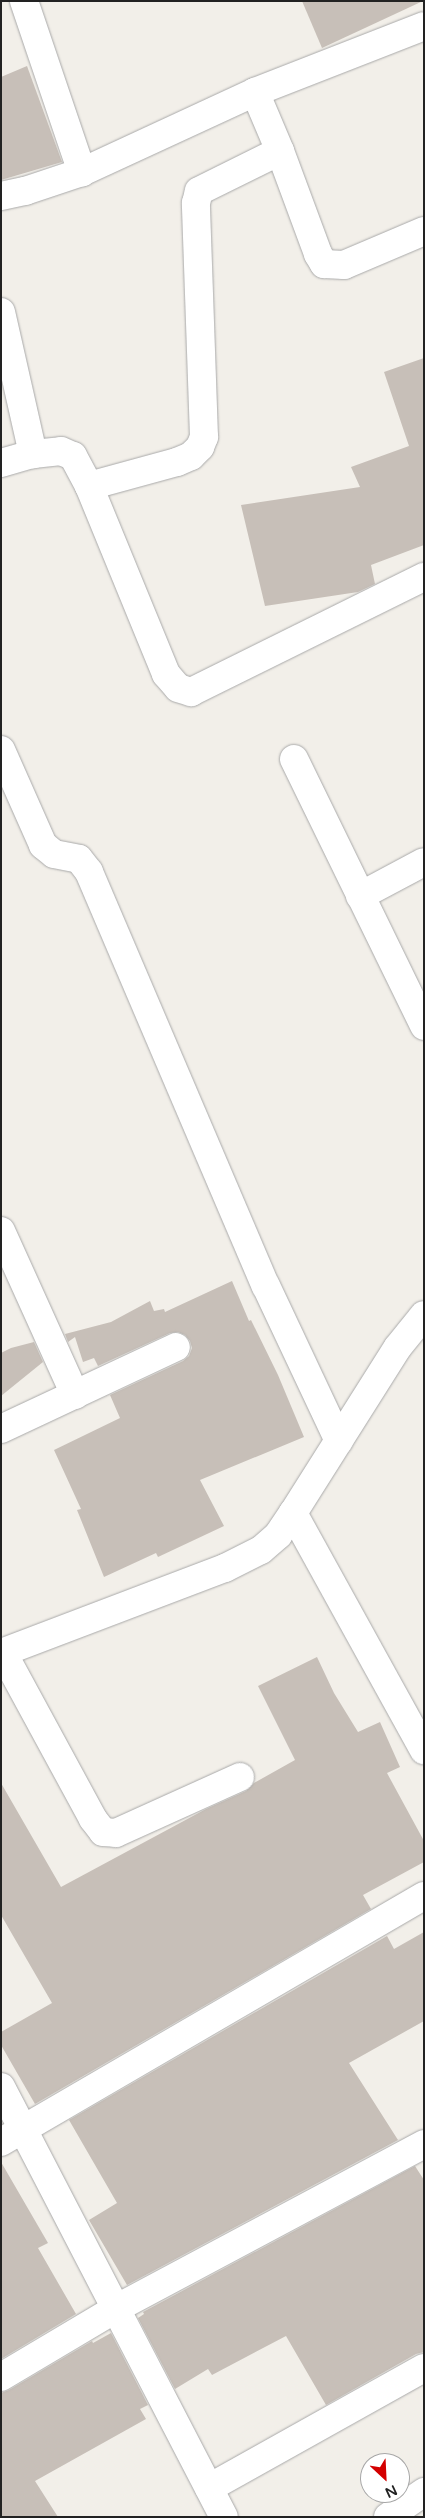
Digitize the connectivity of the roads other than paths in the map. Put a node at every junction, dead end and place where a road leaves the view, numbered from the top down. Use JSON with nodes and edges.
{"nodes":[{"id":1,"x":24,"y":1,"type":"edge"},
{"id":2,"x":424,"y":26,"type":"edge"},
{"id":3,"x":255,"y":92,"type":"junction"},
{"id":4,"x":280,"y":151,"type":"junction"},
{"id":5,"x":82,"y":172,"type":"junction"},
{"id":6,"x":1,"y":196,"type":"edge"},
{"id":7,"x":424,"y":231,"type":"edge"},
{"id":8,"x":1,"y":312,"type":"edge"},
{"id":9,"x":33,"y":454,"type":"junction"},
{"id":10,"x":1,"y":463,"type":"edge"},
{"id":11,"x":88,"y":486,"type":"junction"},
{"id":12,"x":424,"y":577,"type":"edge"},
{"id":13,"x":1,"y":750,"type":"edge"},
{"id":14,"x":294,"y":759,"type":"dead end"},
{"id":15,"x":424,"y":862,"type":"edge"},
{"id":16,"x":360,"y":896,"type":"junction"},
{"id":17,"x":424,"y":1026,"type":"edge"},
{"id":18,"x":1,"y":1231,"type":"edge"},
{"id":19,"x":424,"y":1315,"type":"edge"},
{"id":20,"x":176,"y":1347,"type":"dead end"},
{"id":21,"x":75,"y":1395,"type":"junction"},
{"id":22,"x":1,"y":1430,"type":"edge"},
{"id":23,"x":339,"y":1441,"type":"junction"},
{"id":24,"x":293,"y":1513,"type":"junction"},
{"id":25,"x":2,"y":1653,"type":"edge"},
{"id":26,"x":424,"y":1750,"type":"edge"},
{"id":27,"x":240,"y":1777,"type":"dead end"},
{"id":28,"x":424,"y":1896,"type":"edge"},
{"id":29,"x":1,"y":2087,"type":"edge"},
{"id":30,"x":12,"y":2136,"type":"edge"},
{"id":31,"x":424,"y":2144,"type":"edge"},
{"id":32,"x":117,"y":2308,"type":"junction"},
{"id":33,"x":424,"y":2368,"type":"edge"},
{"id":34,"x":1,"y":2377,"type":"edge"},
{"id":35,"x":424,"y":2492,"type":"edge"},
{"id":36,"x":214,"y":2508,"type":"edge"},
{"id":37,"x":388,"y":2517,"type":"edge"}],
"edges":[{"from":1,"to":5,"type":"street"},
{"from":2,"to":3,"type":"street"},
{"from":3,"to":4,"type":"street"},
{"from":3,"to":5,"type":"street"},
{"from":4,"to":7,"type":"street"},
{"from":4,"to":11,"type":"street"},
{"from":5,"to":6,"type":"street"},
{"from":8,"to":9,"type":"street"},
{"from":9,"to":10,"type":"street"},
{"from":9,"to":11,"type":"street"},
{"from":11,"to":12,"type":"street"},
{"from":13,"to":23,"type":"street"},
{"from":14,"to":16,"type":"street"},
{"from":15,"to":16,"type":"street"},
{"from":16,"to":17,"type":"street"},
{"from":18,"to":21,"type":"street"},
{"from":19,"to":23,"type":"street"},
{"from":20,"to":21,"type":"street"},
{"from":21,"to":22,"type":"street"},
{"from":23,"to":24,"type":"street"},
{"from":24,"to":25,"type":"street"},
{"from":24,"to":26,"type":"street"},
{"from":25,"to":27,"type":"street"},
{"from":28,"to":30,"type":"street"},
{"from":29,"to":30,"type":"street"},
{"from":30,"to":32,"type":"street"},
{"from":31,"to":32,"type":"street"},
{"from":32,"to":34,"type":"street"},
{"from":32,"to":36,"type":"street"},
{"from":33,"to":36,"type":"street"},
{"from":35,"to":37,"type":"street"}]}
